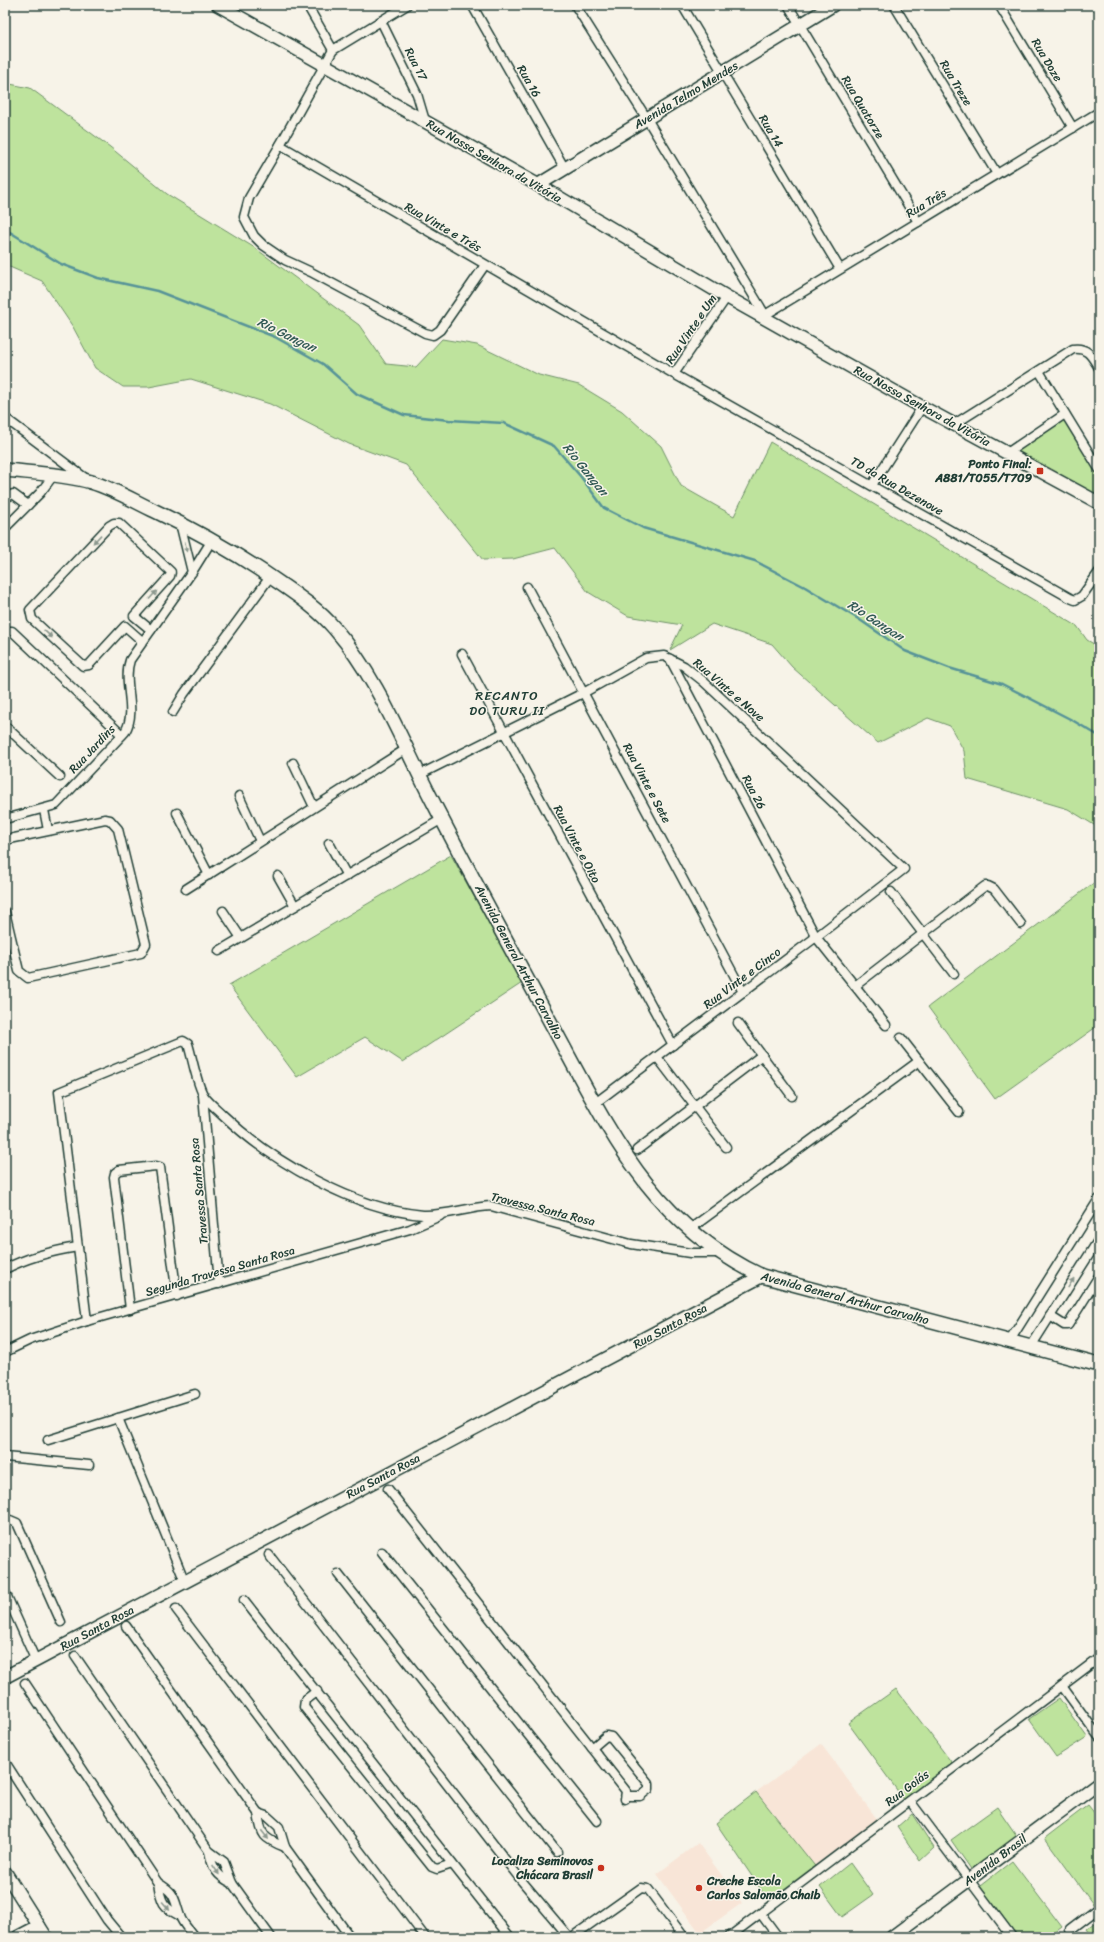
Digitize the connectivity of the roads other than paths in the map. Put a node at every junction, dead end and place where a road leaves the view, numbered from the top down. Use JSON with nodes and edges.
{"nodes":[{"id":1,"x":218,"y":5,"type":"edge"},
{"id":2,"x":307,"y":5,"type":"edge"},
{"id":3,"x":407,"y":5,"type":"edge"},
{"id":4,"x":472,"y":5,"type":"edge"},
{"id":5,"x":575,"y":5,"type":"edge"},
{"id":6,"x":682,"y":5,"type":"edge"},
{"id":7,"x":788,"y":5,"type":"edge"},
{"id":8,"x":833,"y":5,"type":"edge"},
{"id":9,"x":894,"y":5,"type":"edge"},
{"id":10,"x":999,"y":5,"type":"edge"},
{"id":11,"x":381,"y":21,"type":"junction"},
{"id":12,"x":800,"y":25,"type":"junction"},
{"id":13,"x":333,"y":50,"type":"junction"},
{"id":14,"x":326,"y":65,"type":"junction"},
{"id":15,"x":722,"y":73,"type":"junction"},
{"id":16,"x":1099,"y":112,"type":"edge"},
{"id":17,"x":647,"y":119,"type":"junction"},
{"id":18,"x":425,"y":121,"type":"junction"},
{"id":19,"x":1073,"y":128,"type":"junction"},
{"id":20,"x":280,"y":145,"type":"junction"},
{"id":21,"x":565,"y":169,"type":"junction"},
{"id":22,"x":997,"y":174,"type":"junction"},
{"id":23,"x":538,"y":185,"type":"junction"},
{"id":24,"x":918,"y":222,"type":"junction"},
{"id":25,"x":485,"y":266,"type":"junction"},
{"id":26,"x":840,"y":269,"type":"junction"},
{"id":27,"x":727,"y":297,"type":"junction"},
{"id":28,"x":766,"y":317,"type":"junction"},
{"id":29,"x":1099,"y":368,"type":"edge"},
{"id":30,"x":1039,"y":371,"type":"junction"},
{"id":31,"x":674,"y":374,"type":"junction"},
{"id":32,"x":922,"y":408,"type":"junction"},
{"id":33,"x":1066,"y":414,"type":"junction"},
{"id":34,"x":5,"y":418,"type":"edge"},
{"id":35,"x":953,"y":425,"type":"junction"},
{"id":36,"x":1007,"y":453,"type":"junction"},
{"id":37,"x":1099,"y":468,"type":"edge"},
{"id":38,"x":5,"y":470,"type":"edge"},
{"id":39,"x":53,"y":476,"type":"junction"},
{"id":40,"x":91,"y":482,"type":"junction"},
{"id":41,"x":872,"y":485,"type":"junction"},
{"id":42,"x":5,"y":498,"type":"edge"},
{"id":43,"x":1099,"y":503,"type":"edge"},
{"id":44,"x":28,"y":505,"type":"junction"},
{"id":45,"x":180,"y":523,"type":"junction"},
{"id":46,"x":5,"y":528,"type":"edge"},
{"id":47,"x":212,"y":540,"type":"junction"},
{"id":48,"x":192,"y":572,"type":"junction"},
{"id":49,"x":1099,"y":572,"type":"edge"},
{"id":50,"x":270,"y":577,"type":"junction"},
{"id":51,"x":527,"y":587,"type":"dead end"},
{"id":52,"x":134,"y":616,"type":"junction"},
{"id":53,"x":125,"y":626,"type":"junction"},
{"id":54,"x":151,"y":630,"type":"junction"},
{"id":55,"x":5,"y":633,"type":"edge"},
{"id":56,"x":142,"y":641,"type":"junction"},
{"id":57,"x":462,"y":654,"type":"dead end"},
{"id":58,"x":670,"y":659,"type":"junction"},
{"id":59,"x":585,"y":692,"type":"junction"},
{"id":60,"x":173,"y":712,"type":"dead end"},
{"id":61,"x":5,"y":726,"type":"edge"},
{"id":62,"x":504,"y":734,"type":"junction"},
{"id":63,"x":122,"y":735,"type":"junction"},
{"id":64,"x":406,"y":749,"type":"junction"},
{"id":65,"x":293,"y":764,"type":"dead end"},
{"id":66,"x":419,"y":775,"type":"junction"},
{"id":67,"x":60,"y":777,"type":"dead end"},
{"id":68,"x":239,"y":796,"type":"dead end"},
{"id":69,"x":314,"y":807,"type":"junction"},
{"id":70,"x":44,"y":810,"type":"junction"},
{"id":71,"x":177,"y":813,"type":"dead end"},
{"id":72,"x":5,"y":819,"type":"edge"},
{"id":73,"x":442,"y":819,"type":"junction"},
{"id":74,"x":48,"y":830,"type":"junction"},
{"id":75,"x":5,"y":840,"type":"edge"},
{"id":76,"x":260,"y":841,"type":"junction"},
{"id":77,"x":329,"y":843,"type":"dead end"},
{"id":78,"x":904,"y":869,"type":"joint"},
{"id":79,"x":208,"y":875,"type":"junction"},
{"id":80,"x":278,"y":876,"type":"dead end"},
{"id":81,"x":347,"y":876,"type":"junction"},
{"id":82,"x":186,"y":889,"type":"dead end"},
{"id":83,"x":891,"y":892,"type":"dead end"},
{"id":84,"x":295,"y":906,"type":"junction"},
{"id":85,"x":223,"y":911,"type":"dead end"},
{"id":86,"x":5,"y":912,"type":"edge"},
{"id":87,"x":1021,"y":924,"type":"dead end"},
{"id":88,"x":923,"y":934,"type":"junction"},
{"id":89,"x":816,"y":937,"type":"junction"},
{"id":90,"x":241,"y":938,"type":"junction"},
{"id":91,"x":219,"y":951,"type":"dead end"},
{"id":92,"x":954,"y":974,"type":"dead end"},
{"id":93,"x":855,"y":986,"type":"junction"},
{"id":94,"x":744,"y":992,"type":"junction"},
{"id":95,"x":738,"y":1023,"type":"dead end"},
{"id":96,"x":886,"y":1025,"type":"dead end"},
{"id":97,"x":901,"y":1038,"type":"dead end"},
{"id":98,"x":673,"y":1045,"type":"junction"},
{"id":99,"x":762,"y":1055,"type":"junction"},
{"id":100,"x":657,"y":1057,"type":"junction"},
{"id":101,"x":919,"y":1061,"type":"junction"},
{"id":102,"x":203,"y":1095,"type":"junction"},
{"id":103,"x":792,"y":1096,"type":"dead end"},
{"id":104,"x":594,"y":1104,"type":"junction"},
{"id":105,"x":694,"y":1106,"type":"junction"},
{"id":106,"x":959,"y":1112,"type":"dead end"},
{"id":107,"x":726,"y":1147,"type":"dead end"},
{"id":108,"x":637,"y":1150,"type":"dead end"},
{"id":109,"x":1099,"y":1199,"type":"edge"},
{"id":110,"x":443,"y":1215,"type":"junction"},
{"id":111,"x":690,"y":1230,"type":"junction"},
{"id":112,"x":1099,"y":1239,"type":"edge"},
{"id":113,"x":78,"y":1247,"type":"junction"},
{"id":114,"x":720,"y":1253,"type":"junction"},
{"id":115,"x":5,"y":1270,"type":"edge"},
{"id":116,"x":762,"y":1276,"type":"junction"},
{"id":117,"x":1099,"y":1276,"type":"edge"},
{"id":118,"x":219,"y":1284,"type":"junction"},
{"id":119,"x":177,"y":1296,"type":"junction"},
{"id":120,"x":130,"y":1309,"type":"junction"},
{"id":121,"x":1050,"y":1316,"type":"junction"},
{"id":122,"x":87,"y":1321,"type":"junction"},
{"id":123,"x":1009,"y":1342,"type":"junction"},
{"id":124,"x":1030,"y":1348,"type":"junction"},
{"id":125,"x":5,"y":1352,"type":"edge"},
{"id":126,"x":1099,"y":1365,"type":"edge"},
{"id":127,"x":195,"y":1394,"type":"dead end"},
{"id":128,"x":118,"y":1418,"type":"junction"},
{"id":129,"x":48,"y":1440,"type":"dead end"},
{"id":130,"x":5,"y":1457,"type":"edge"},
{"id":131,"x":89,"y":1465,"type":"dead end"},
{"id":132,"x":388,"y":1489,"type":"dead end"},
{"id":133,"x":5,"y":1520,"type":"edge"},
{"id":134,"x":382,"y":1552,"type":"dead end"},
{"id":135,"x":269,"y":1555,"type":"dead end"},
{"id":136,"x":338,"y":1574,"type":"dead end"},
{"id":137,"x":185,"y":1582,"type":"junction"},
{"id":138,"x":5,"y":1592,"type":"edge"},
{"id":139,"x":244,"y":1600,"type":"dead end"},
{"id":140,"x":176,"y":1609,"type":"dead end"},
{"id":141,"x":61,"y":1622,"type":"dead end"},
{"id":142,"x":126,"y":1626,"type":"dead end"},
{"id":143,"x":75,"y":1656,"type":"dead end"},
{"id":144,"x":1099,"y":1658,"type":"edge"},
{"id":145,"x":36,"y":1661,"type":"junction"},
{"id":146,"x":5,"y":1677,"type":"edge"},
{"id":147,"x":25,"y":1683,"type":"dead end"},
{"id":148,"x":1062,"y":1686,"type":"junction"},
{"id":149,"x":317,"y":1692,"type":"junction"},
{"id":150,"x":1099,"y":1737,"type":"edge"},
{"id":151,"x":592,"y":1748,"type":"junction"},
{"id":152,"x":5,"y":1762,"type":"edge"},
{"id":153,"x":1099,"y":1783,"type":"edge"},
{"id":154,"x":910,"y":1801,"type":"junction"},
{"id":155,"x":258,"y":1813,"type":"junction"},
{"id":156,"x":597,"y":1821,"type":"dead end"},
{"id":157,"x":285,"y":1847,"type":"junction"},
{"id":158,"x":209,"y":1851,"type":"junction"},
{"id":159,"x":557,"y":1852,"type":"dead end"},
{"id":160,"x":452,"y":1864,"type":"junction"},
{"id":161,"x":6,"y":1874,"type":"edge"},
{"id":162,"x":969,"y":1880,"type":"junction"},
{"id":163,"x":158,"y":1883,"type":"junction"},
{"id":164,"x":232,"y":1883,"type":"junction"},
{"id":165,"x":1099,"y":1908,"type":"edge"},
{"id":166,"x":760,"y":1914,"type":"junction"},
{"id":167,"x":180,"y":1916,"type":"junction"},
{"id":168,"x":39,"y":1926,"type":"junction"},
{"id":169,"x":1070,"y":1930,"type":"dead end"},
{"id":170,"x":18,"y":1937,"type":"edge"},
{"id":171,"x":46,"y":1937,"type":"edge"},
{"id":172,"x":121,"y":1937,"type":"edge"},
{"id":173,"x":194,"y":1937,"type":"edge"},
{"id":174,"x":271,"y":1937,"type":"edge"},
{"id":175,"x":350,"y":1937,"type":"edge"},
{"id":176,"x":425,"y":1937,"type":"edge"},
{"id":177,"x":510,"y":1937,"type":"edge"},
{"id":178,"x":568,"y":1937,"type":"edge"},
{"id":179,"x":572,"y":1937,"type":"edge"},
{"id":180,"x":684,"y":1937,"type":"edge"},
{"id":181,"x":729,"y":1937,"type":"edge"},
{"id":182,"x":778,"y":1937,"type":"edge"},
{"id":183,"x":892,"y":1937,"type":"edge"},
{"id":184,"x":1012,"y":1937,"type":"edge"}],
"edges":[{"from":1,"to":14,"type":"street","name":"Rua Nossa Senhora da Vitória"},
{"from":2,"to":13,"type":"street"},
{"from":3,"to":11,"type":"street"},
{"from":4,"to":21,"type":"street","name":"Rua 16"},
{"from":5,"to":17,"type":"street","name":"Rua Nossa Senhora da Vitória"},
{"from":6,"to":15,"type":"street","name":"Rua 14"},
{"from":7,"to":12,"type":"street","name":"Rua Quatorze"},
{"from":8,"to":12,"type":"street","name":"Avenida Telmo Mendes"},
{"from":9,"to":22,"type":"street","name":"Rua Treze"},
{"from":10,"to":19,"type":"street","name":"Rua Doze"},
{"from":11,"to":13,"type":"street"},
{"from":11,"to":18,"type":"street","name":"Rua 17"},
{"from":12,"to":15,"type":"street","name":"Avenida Telmo Mendes"},
{"from":12,"to":24,"type":"street","name":"Rua Quatorze"},
{"from":13,"to":14,"type":"street"},
{"from":14,"to":18,"type":"street","name":"Rua Nossa Senhora da Vitória"},
{"from":14,"to":20,"type":"street"},
{"from":15,"to":17,"type":"street","name":"Avenida Telmo Mendes"},
{"from":15,"to":26,"type":"street","name":"Rua 14"},
{"from":16,"to":19,"type":"street","name":"Rua Três"},
{"from":17,"to":21,"type":"street","name":"Avenida Telmo Mendes"},
{"from":17,"to":28,"type":"street","name":"Rua Nossa Senhora da Vitória"},
{"from":18,"to":23,"type":"street","name":"Rua Nossa Senhora da Vitória"},
{"from":19,"to":22,"type":"street","name":"Rua Três"},
{"from":20,"to":25,"type":"street","name":"Rua Vinte e Três"},
{"from":20,"to":25,"type":"street"},
{"from":21,"to":23,"type":"street","name":"Avenida Telmo Mendes"},
{"from":22,"to":24,"type":"street","name":"Rua Três"},
{"from":23,"to":27,"type":"street","name":"Rua Nossa Senhora da Vitória"},
{"from":24,"to":26,"type":"street","name":"Rua Três"},
{"from":25,"to":31,"type":"street","name":"Rua Vinte e Três"},
{"from":26,"to":28,"type":"street","name":"Rua Três"},
{"from":27,"to":28,"type":"street","name":"Rua Nossa Senhora da Vitória"},
{"from":27,"to":31,"type":"street","name":"Rua Vinte e Um"},
{"from":28,"to":32,"type":"street","name":"Rua Nossa Senhora da Vitória"},
{"from":29,"to":30,"type":"street"},
{"from":30,"to":33,"type":"street"},
{"from":30,"to":35,"type":"street"},
{"from":31,"to":41,"type":"street","name":"TD da Rua Dezenove"},
{"from":32,"to":35,"type":"street","name":"Rua Nossa Senhora da Vitória"},
{"from":32,"to":41,"type":"street"},
{"from":33,"to":36,"type":"street"},
{"from":33,"to":37,"type":"street"},
{"from":34,"to":40,"type":"street"},
{"from":35,"to":36,"type":"street","name":"Rua Nossa Senhora da Vitória"},
{"from":36,"to":43,"type":"street","name":"Rua Nossa Senhora da Vitória"},
{"from":38,"to":39,"type":"main road","name":"Avenida General Arthur Carvalho"},
{"from":39,"to":40,"type":"main road","name":"Avenida General Arthur Carvalho"},
{"from":39,"to":44,"type":"street"},
{"from":40,"to":45,"type":"main road","name":"Avenida General Arthur Carvalho"},
{"from":41,"to":49,"type":"street","name":"TD da Rua Dezenove"},
{"from":42,"to":44,"type":"street"},
{"from":44,"to":46,"type":"street"},
{"from":45,"to":47,"type":"main road","name":"Avenida General Arthur Carvalho"},
{"from":45,"to":48,"type":"street","one_way":true},
{"from":47,"to":48,"type":"street","name":"Rua Jardins"},
{"from":47,"to":50,"type":"main road","name":"Avenida General Arthur Carvalho"},
{"from":48,"to":54,"type":"street","name":"Rua Jardins"},
{"from":50,"to":60,"type":"street"},
{"from":50,"to":64,"type":"main road","name":"Avenida General Arthur Carvalho"},
{"from":51,"to":59,"type":"street","name":"Rua Vinte e Sete"},
{"from":52,"to":53,"type":"street"},
{"from":52,"to":53,"type":"street","one_way":true},
{"from":52,"to":54,"type":"street"},
{"from":53,"to":56,"type":"street"},
{"from":54,"to":56,"type":"street","name":"Rua Jardins"},
{"from":55,"to":63,"type":"street"},
{"from":56,"to":63,"type":"street","name":"Rua Jardins"},
{"from":57,"to":62,"type":"street","name":"Rua Vinte e Oito"},
{"from":58,"to":59,"type":"street","name":"Rua Vinte e Nove"},
{"from":58,"to":78,"type":"street","name":"Rua Vinte e Nove"},
{"from":58,"to":89,"type":"street","name":"Rua 26"},
{"from":59,"to":62,"type":"street","name":"Rua Vinte e Nove"},
{"from":59,"to":94,"type":"street","name":"Rua Vinte e Sete"},
{"from":61,"to":67,"type":"street"},
{"from":62,"to":66,"type":"street","name":"Rua Vinte e Nove"},
{"from":62,"to":98,"type":"street","name":"Rua Vinte e Oito"},
{"from":63,"to":70,"type":"street","name":"Rua Jardins"},
{"from":64,"to":66,"type":"main road","name":"Avenida General Arthur Carvalho"},
{"from":64,"to":69,"type":"street"},
{"from":65,"to":69,"type":"street"},
{"from":66,"to":73,"type":"main road","name":"Avenida General Arthur Carvalho"},
{"from":68,"to":76,"type":"street"},
{"from":69,"to":76,"type":"street"},
{"from":70,"to":72,"type":"street","name":"Rua Jardins"},
{"from":70,"to":74,"type":"street"},
{"from":71,"to":79,"type":"street"},
{"from":73,"to":81,"type":"street"},
{"from":73,"to":104,"type":"main road","name":"Avenida General Arthur Carvalho"},
{"from":74,"to":75,"type":"street"},
{"from":74,"to":86,"type":"street"},
{"from":76,"to":79,"type":"street"},
{"from":77,"to":81,"type":"street"},
{"from":78,"to":89,"type":"street","name":"Rua Vinte e Cinco"},
{"from":79,"to":82,"type":"street"},
{"from":80,"to":84,"type":"street"},
{"from":81,"to":84,"type":"street"},
{"from":83,"to":88,"type":"street"},
{"from":84,"to":90,"type":"street"},
{"from":85,"to":90,"type":"street"},
{"from":87,"to":88,"type":"street"},
{"from":88,"to":92,"type":"street"},
{"from":88,"to":93,"type":"street"},
{"from":89,"to":93,"type":"street","name":"Rua 26"},
{"from":89,"to":94,"type":"street","name":"Rua Vinte e Cinco"},
{"from":90,"to":91,"type":"street"},
{"from":93,"to":96,"type":"street","name":"Rua 26"},
{"from":94,"to":98,"type":"street","name":"Rua Vinte e Cinco"},
{"from":95,"to":99,"type":"street"},
{"from":97,"to":101,"type":"street"},
{"from":98,"to":100,"type":"street","name":"Rua Vinte e Cinco"},
{"from":99,"to":103,"type":"street"},
{"from":99,"to":105,"type":"street"},
{"from":100,"to":104,"type":"street","name":"Rua Vinte e Cinco"},
{"from":100,"to":105,"type":"street"},
{"from":101,"to":106,"type":"street"},
{"from":101,"to":111,"type":"street"},
{"from":102,"to":110,"type":"street","name":"Travessa Santa Rosa"},
{"from":102,"to":113,"type":"street","name":"Travessa Santa Rosa"},
{"from":102,"to":118,"type":"street","name":"Travessa Santa Rosa"},
{"from":104,"to":111,"type":"main road","name":"Avenida General Arthur Carvalho"},
{"from":105,"to":107,"type":"street"},
{"from":105,"to":108,"type":"street"},
{"from":109,"to":123,"type":"street"},
{"from":110,"to":114,"type":"street","name":"Travessa Santa Rosa"},
{"from":110,"to":118,"type":"street","name":"Segunda Travessa Santa Rosa"},
{"from":111,"to":114,"type":"main road","name":"Avenida General Arthur Carvalho"},
{"from":121,"to":112,"type":"street","one_way":true},
{"from":113,"to":115,"type":"street"},
{"from":113,"to":122,"type":"street"},
{"from":114,"to":116,"type":"main road","name":"Avenida General Arthur Carvalho"},
{"from":116,"to":123,"type":"main road","name":"Avenida General Arthur Carvalho"},
{"from":116,"to":137,"type":"street","name":"Rua Santa Rosa"},
{"from":117,"to":121,"type":"street"},
{"from":118,"to":119,"type":"street","name":"Segunda Travessa Santa Rosa"},
{"from":119,"to":120,"type":"street","name":"Segunda Travessa Santa Rosa"},
{"from":119,"to":120,"type":"street"},
{"from":120,"to":122,"type":"street","name":"Segunda Travessa Santa Rosa"},
{"from":121,"to":124,"type":"street"},
{"from":122,"to":125,"type":"street","name":"Segunda Travessa Santa Rosa"},
{"from":123,"to":124,"type":"main road","name":"Avenida General Arthur Carvalho"},
{"from":124,"to":126,"type":"main road","name":"Avenida General Arthur Carvalho"},
{"from":127,"to":128,"type":"street"},
{"from":128,"to":129,"type":"street"},
{"from":128,"to":137,"type":"street"},
{"from":130,"to":131,"type":"street"},
{"from":132,"to":151,"type":"street"},
{"from":133,"to":141,"type":"street"},
{"from":134,"to":156,"type":"street"},
{"from":135,"to":178,"type":"street"},
{"from":136,"to":159,"type":"street"},
{"from":137,"to":145,"type":"street","name":"Rua Santa Rosa"},
{"from":138,"to":145,"type":"street"},
{"from":139,"to":149,"type":"street"},
{"from":140,"to":176,"type":"street"},
{"from":142,"to":155,"type":"street"},
{"from":143,"to":158,"type":"street"},
{"from":144,"to":148,"type":"street","name":"Rua Goiás"},
{"from":145,"to":146,"type":"street","name":"Rua Santa Rosa"},
{"from":147,"to":163,"type":"street"},
{"from":148,"to":150,"type":"street"},
{"from":148,"to":154,"type":"street","name":"Rua Goiás"},
{"from":149,"to":160,"type":"street"},
{"from":149,"to":160,"type":"street"},
{"from":151,"to":151,"type":"street"},
{"from":152,"to":172,"type":"street"},
{"from":153,"to":162,"type":"street","name":"Avenida Brasil"},
{"from":154,"to":162,"type":"street"},
{"from":154,"to":166,"type":"street","name":"Rua Goiás"},
{"from":155,"to":157,"type":"street"},
{"from":155,"to":157,"type":"street","one_way":true},
{"from":157,"to":175,"type":"street"},
{"from":158,"to":164,"type":"street"},
{"from":158,"to":164,"type":"street","one_way":true},
{"from":160,"to":177,"type":"street"},
{"from":161,"to":168,"type":"street"},
{"from":162,"to":183,"type":"street","name":"Avenida Brasil"},
{"from":162,"to":184,"type":"street"},
{"from":163,"to":167,"type":"street"},
{"from":163,"to":167,"type":"street","one_way":true},
{"from":164,"to":174,"type":"street"},
{"from":165,"to":169,"type":"street"},
{"from":166,"to":181,"type":"street","name":"Rua Goiás"},
{"from":166,"to":182,"type":"street"},
{"from":167,"to":173,"type":"street"},
{"from":168,"to":170,"type":"street"},
{"from":168,"to":171,"type":"street"},
{"from":179,"to":180,"type":"street"}]}
